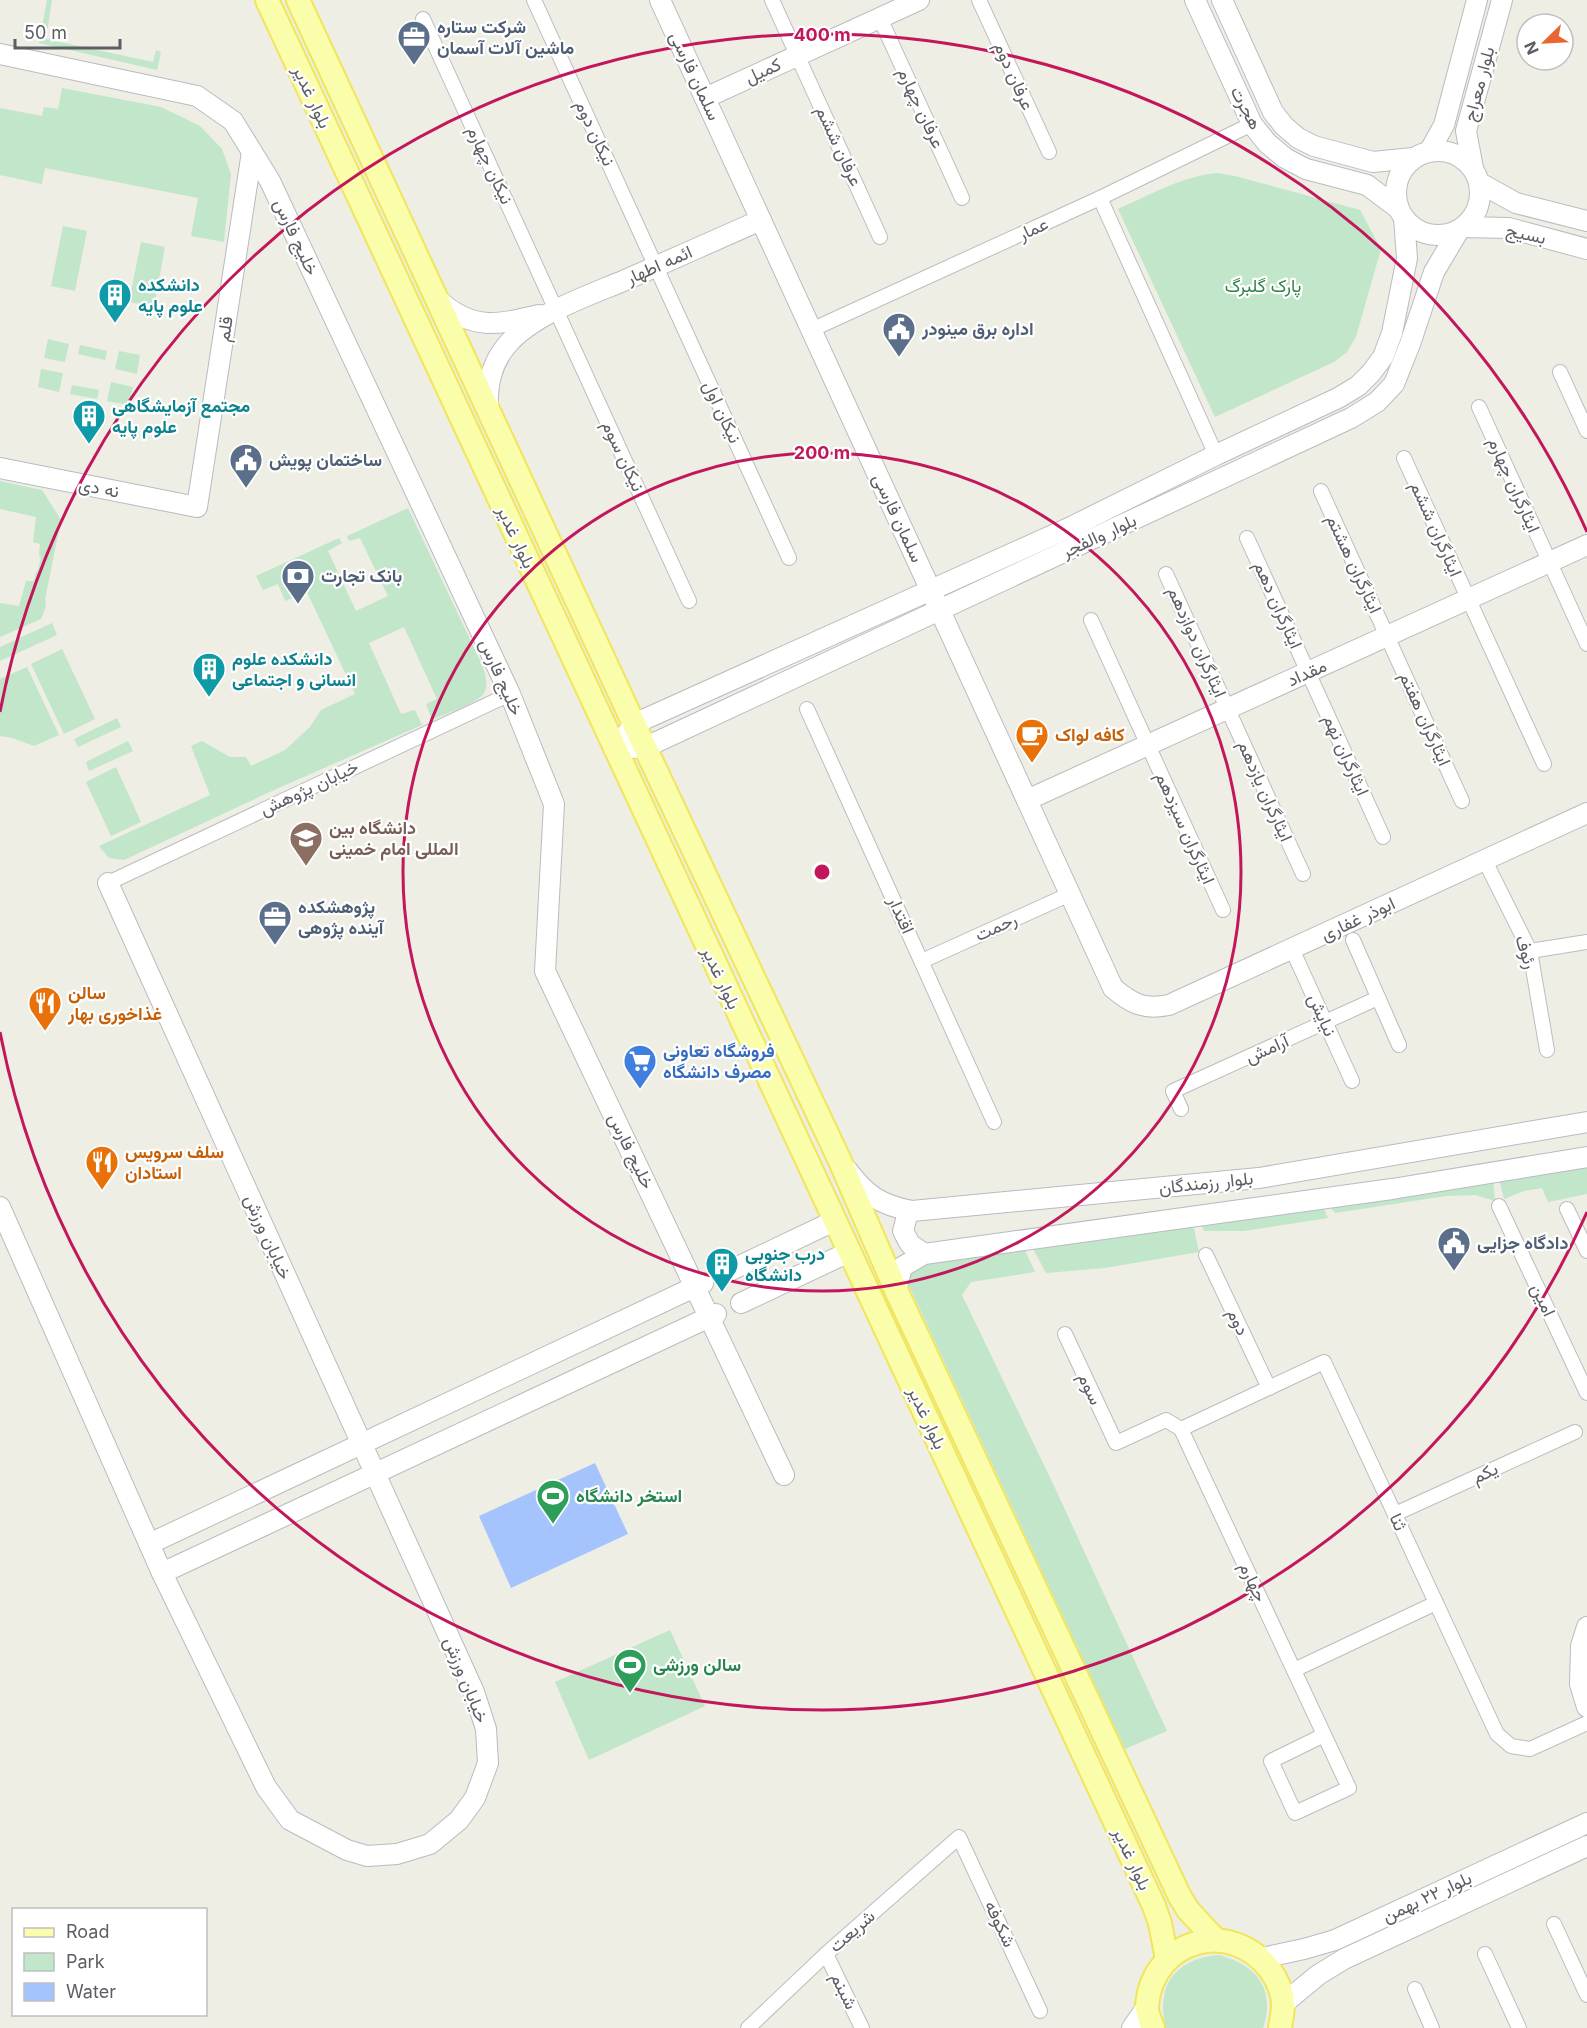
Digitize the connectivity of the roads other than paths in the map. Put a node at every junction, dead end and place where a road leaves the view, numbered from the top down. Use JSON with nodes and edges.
{"nodes":[{"id":1,"x":267,"y":0,"type":"edge"},
{"id":2,"x":298,"y":0,"type":"edge"},
{"id":3,"x":534,"y":0,"type":"edge"},
{"id":4,"x":660,"y":0,"type":"edge"},
{"id":5,"x":772,"y":0,"type":"edge"},
{"id":6,"x":919,"y":0,"type":"edge"},
{"id":7,"x":979,"y":0,"type":"edge"},
{"id":8,"x":1195,"y":0,"type":"edge"},
{"id":9,"x":1222,"y":0,"type":"edge"},
{"id":10,"x":1477,"y":0,"type":"edge"},
{"id":11,"x":1502,"y":0,"type":"edge"},
{"id":12,"x":889,"y":10,"type":"edge"},
{"id":13,"x":423,"y":19,"type":"dead end"},
{"id":14,"x":0,"y":54,"type":"edge"},
{"id":15,"x":798,"y":56,"type":"junction"},
{"id":16,"x":705,"y":98,"type":"junction"},
{"id":17,"x":1273,"y":112,"type":"junction"},
{"id":18,"x":1252,"y":124,"type":"junction"},
{"id":19,"x":252,"y":152,"type":"junction"},
{"id":20,"x":1049,"y":152,"type":"dead end"},
{"id":21,"x":1421,"y":155,"type":"junction"},
{"id":22,"x":1476,"y":176,"type":"junction"},
{"id":23,"x":962,"y":198,"type":"dead end"},
{"id":24,"x":1100,"y":198,"type":"junction"},
{"id":25,"x":1402,"y":214,"type":"junction"},
{"id":26,"x":761,"y":220,"type":"junction"},
{"id":27,"x":1587,"y":221,"type":"edge"},
{"id":28,"x":1461,"y":229,"type":"junction"},
{"id":29,"x":880,"y":237,"type":"dead end"},
{"id":30,"x":1587,"y":249,"type":"edge"},
{"id":31,"x":656,"y":267,"type":"junction"},
{"id":32,"x":437,"y":299,"type":"junction"},
{"id":33,"x":556,"y":310,"type":"junction"},
{"id":34,"x":811,"y":330,"type":"junction"},
{"id":35,"x":1560,"y":372,"type":"dead end"},
{"id":36,"x":1479,"y":407,"type":"dead end"},
{"id":37,"x":488,"y":409,"type":"junction"},
{"id":38,"x":1587,"y":431,"type":"edge"},
{"id":39,"x":1216,"y":455,"type":"junction"},
{"id":40,"x":1404,"y":458,"type":"dead end"},
{"id":41,"x":0,"y":468,"type":"edge"},
{"id":42,"x":1322,"y":491,"type":"dead end"},
{"id":43,"x":197,"y":507,"type":"joint"},
{"id":44,"x":1247,"y":538,"type":"dead end"},
{"id":45,"x":1587,"y":545,"type":"edge"},
{"id":46,"x":789,"y":558,"type":"dead end"},
{"id":47,"x":1550,"y":562,"type":"junction"},
{"id":48,"x":1167,"y":574,"type":"dead end"},
{"id":49,"x":930,"y":589,"type":"junction"},
{"id":50,"x":1468,"y":599,"type":"junction"},
{"id":51,"x":689,"y":601,"type":"dead end"},
{"id":52,"x":939,"y":611,"type":"junction"},
{"id":53,"x":1091,"y":620,"type":"dead end"},
{"id":54,"x":1387,"y":636,"type":"junction"},
{"id":55,"x":1587,"y":644,"type":"edge"},
{"id":56,"x":1308,"y":672,"type":"junction"},
{"id":57,"x":510,"y":694,"type":"junction"},
{"id":58,"x":807,"y":709,"type":"dead end"},
{"id":59,"x":1228,"y":709,"type":"junction"},
{"id":60,"x":634,"y":724,"type":"junction"},
{"id":61,"x":1148,"y":745,"type":"junction"},
{"id":62,"x":646,"y":747,"type":"junction"},
{"id":63,"x":615,"y":749,"type":"junction"},
{"id":64,"x":1544,"y":764,"type":"dead end"},
{"id":65,"x":1027,"y":800,"type":"junction"},
{"id":66,"x":1462,"y":801,"type":"dead end"},
{"id":67,"x":1587,"y":813,"type":"edge"},
{"id":68,"x":1383,"y":837,"type":"dead end"},
{"id":69,"x":1485,"y":861,"type":"junction"},
{"id":70,"x":1303,"y":874,"type":"dead end"},
{"id":71,"x":108,"y":883,"type":"joint"},
{"id":72,"x":1070,"y":894,"type":"junction"},
{"id":73,"x":1223,"y":910,"type":"dead end"},
{"id":74,"x":1353,"y":940,"type":"dead end"},
{"id":75,"x":1587,"y":942,"type":"edge"},
{"id":76,"x":1292,"y":949,"type":"junction"},
{"id":77,"x":1530,"y":951,"type":"junction"},
{"id":78,"x":922,"y":961,"type":"junction"},
{"id":79,"x":1378,"y":998,"type":"junction"},
{"id":80,"x":1126,"y":999,"type":"joint"},
{"id":81,"x":1325,"y":1022,"type":"junction"},
{"id":82,"x":1399,"y":1045,"type":"dead end"},
{"id":83,"x":1547,"y":1050,"type":"dead end"},
{"id":84,"x":1352,"y":1081,"type":"dead end"},
{"id":85,"x":1181,"y":1108,"type":"dead end"},
{"id":86,"x":994,"y":1122,"type":"dead end"},
{"id":87,"x":1587,"y":1122,"type":"edge"},
{"id":88,"x":1587,"y":1157,"type":"edge"},
{"id":89,"x":840,"y":1161,"type":"junction"},
{"id":90,"x":1498,"y":1206,"type":"dead end"},
{"id":91,"x":0,"y":1207,"type":"edge"},
{"id":92,"x":1567,"y":1209,"type":"dead end"},
{"id":93,"x":912,"y":1210,"type":"junction"},
{"id":94,"x":834,"y":1221,"type":"junction"},
{"id":95,"x":1587,"y":1251,"type":"edge"},
{"id":96,"x":849,"y":1252,"type":"junction"},
{"id":97,"x":924,"y":1254,"type":"junction"},
{"id":98,"x":1206,"y":1255,"type":"dead end"},
{"id":99,"x":727,"y":1272,"type":"dead end"},
{"id":100,"x":699,"y":1285,"type":"junction"},
{"id":101,"x":896,"y":1290,"type":"junction"},
{"id":102,"x":741,"y":1303,"type":"dead end"},
{"id":103,"x":712,"y":1316,"type":"junction"},
{"id":104,"x":1065,"y":1334,"type":"dead end"},
{"id":105,"x":1585,"y":1385,"type":"edge"},
{"id":106,"x":1269,"y":1388,"type":"junction"},
{"id":107,"x":1181,"y":1429,"type":"junction"},
{"id":108,"x":1575,"y":1432,"type":"dead end"},
{"id":109,"x":362,"y":1444,"type":"junction"},
{"id":110,"x":375,"y":1473,"type":"junction"},
{"id":111,"x":784,"y":1475,"type":"dead end"},
{"id":112,"x":1395,"y":1515,"type":"junction"},
{"id":113,"x":149,"y":1544,"type":"junction"},
{"id":114,"x":162,"y":1573,"type":"junction"},
{"id":115,"x":1436,"y":1603,"type":"junction"},
{"id":116,"x":1587,"y":1627,"type":"edge"},
{"id":117,"x":1294,"y":1670,"type":"junction"},
{"id":118,"x":1078,"y":1677,"type":"junction"},
{"id":119,"x":1053,"y":1688,"type":"junction"},
{"id":120,"x":1587,"y":1707,"type":"edge"},
{"id":121,"x":1587,"y":1723,"type":"edge"},
{"id":122,"x":1324,"y":1736,"type":"junction"},
{"id":123,"x":1587,"y":1823,"type":"edge"},
{"id":124,"x":959,"y":1837,"type":"joint"},
{"id":125,"x":1587,"y":1846,"type":"edge"},
{"id":126,"x":1554,"y":1924,"type":"dead end"},
{"id":127,"x":1215,"y":1940,"type":"junction"},
{"id":128,"x":826,"y":1954,"type":"junction"},
{"id":129,"x":1485,"y":1954,"type":"dead end"},
{"id":130,"x":1262,"y":1958,"type":"junction"},
{"id":131,"x":1167,"y":1959,"type":"junction"},
{"id":132,"x":1415,"y":1989,"type":"dead end"},
{"id":133,"x":1587,"y":1995,"type":"edge"},
{"id":134,"x":1283,"y":2004,"type":"junction"},
{"id":135,"x":1040,"y":2011,"type":"dead end"},
{"id":136,"x":1150,"y":2018,"type":"edge"},
{"id":137,"x":748,"y":2028,"type":"edge"},
{"id":138,"x":862,"y":2028,"type":"edge"},
{"id":139,"x":1132,"y":2028,"type":"edge"},
{"id":140,"x":1280,"y":2028,"type":"edge"},
{"id":141,"x":1432,"y":2028,"type":"edge"},
{"id":142,"x":1519,"y":2028,"type":"edge"}],
"edges":[{"from":1,"to":63,"type":"main road","name":"بلوار غدیر"},
{"from":2,"to":32,"type":"main road","name":"بلوار غدیر"},
{"from":3,"to":31,"type":"street","name":"نیکان دوم"},
{"from":4,"to":16,"type":"street","name":"سلمان فارسی"},
{"from":5,"to":15,"type":"street","name":"عرفان ششم"},
{"from":6,"to":12,"type":"street","name":"کمیل"},
{"from":7,"to":20,"type":"street","name":"عرفان دوم"},
{"from":8,"to":18,"type":"street","name":"هجرت"},
{"from":9,"to":17,"type":"street","name":"هجرت"},
{"from":10,"to":21,"type":"street","name":"بلوار معراج"},
{"from":11,"to":22,"type":"street","name":"بلوار معراج"},
{"from":12,"to":15,"type":"street","name":"کمیل"},
{"from":12,"to":23,"type":"street","name":"عرفان چهارم"},
{"from":13,"to":33,"type":"street","name":"نیکان چهارم"},
{"from":14,"to":19,"type":"street","name":"خلیج فارس"},
{"from":15,"to":16,"type":"street","name":"کمیل"},
{"from":15,"to":29,"type":"street","name":"عرفان ششم"},
{"from":16,"to":26,"type":"street","name":"سلمان فارسی"},
{"from":17,"to":18,"type":"street"},
{"from":17,"to":21,"type":"street","name":"هجرت"},
{"from":18,"to":24,"type":"street","name":"عمار"},
{"from":18,"to":25,"type":"street","name":"هجرت"},
{"from":19,"to":43,"type":"street","name":"قلم"},
{"from":19,"to":57,"type":"street","name":"خلیج فارس"},
{"from":21,"to":22,"type":"street"},
{"from":21,"to":25,"type":"street"},
{"from":22,"to":27,"type":"street","name":"بسیج"},
{"from":22,"to":28,"type":"street"},
{"from":24,"to":34,"type":"street","name":"عمار"},
{"from":24,"to":39,"type":"street"},
{"from":25,"to":28,"type":"street"},
{"from":25,"to":39,"type":"street","name":"بلوار والفجر"},
{"from":26,"to":31,"type":"street","name":"ائمه اطهار"},
{"from":26,"to":34,"type":"street","name":"سلمان فارسی"},
{"from":28,"to":30,"type":"street","name":"بسیج"},
{"from":28,"to":52,"type":"street","name":"بلوار والفجر"},
{"from":31,"to":33,"type":"street","name":"ائمه اطهار"},
{"from":31,"to":46,"type":"street","name":"نیکان اول"},
{"from":32,"to":33,"type":"street","name":"ائمه اطهار"},
{"from":32,"to":37,"type":"main road","name":"بلوار غدیر"},
{"from":33,"to":37,"type":"street","name":"ائمه اطهار"},
{"from":33,"to":51,"type":"street","name":"نیکان سوم"},
{"from":34,"to":49,"type":"street","name":"سلمان فارسی"},
{"from":35,"to":38,"type":"street"},
{"from":36,"to":47,"type":"street","name":"ایثارگران چهارم"},
{"from":37,"to":60,"type":"main road","name":"بلوار غدیر"},
{"from":39,"to":49,"type":"street","name":"بلوار والفجر"},
{"from":40,"to":50,"type":"street","name":"ایثارگران ششم"},
{"from":41,"to":43,"type":"street","name":"نه دی"},
{"from":42,"to":54,"type":"street","name":"ایثارگران هشتم"},
{"from":44,"to":56,"type":"street","name":"ایثارگران دهم"},
{"from":45,"to":47,"type":"street","name":"مقداد"},
{"from":47,"to":50,"type":"street","name":"مقداد"},
{"from":47,"to":55,"type":"street","name":"ایثارگران چهارم"},
{"from":48,"to":59,"type":"street","name":"ایثارگران دوازدهم"},
{"from":49,"to":52,"type":"street","name":"سلمان فارسی"},
{"from":49,"to":60,"type":"street","name":"بلوار والفجر"},
{"from":50,"to":54,"type":"street","name":"مقداد"},
{"from":50,"to":64,"type":"street","name":"ایثارگران ششم"},
{"from":52,"to":62,"type":"street","name":"بلوار والفجر"},
{"from":52,"to":65,"type":"street","name":"سلمان فارسی"},
{"from":53,"to":61,"type":"street","name":"ایثارگران سیزدهم"},
{"from":54,"to":56,"type":"street","name":"مقداد"},
{"from":54,"to":66,"type":"street","name":"ایثارگران هفتم"},
{"from":56,"to":59,"type":"street","name":"مقداد"},
{"from":56,"to":68,"type":"street","name":"ایثارگران نهم"},
{"from":57,"to":71,"type":"street","name":"خیابان پژوهش"},
{"from":57,"to":100,"type":"street","name":"خلیج فارس"},
{"from":58,"to":78,"type":"street","name":"اقتدار"},
{"from":59,"to":61,"type":"street","name":"مقداد"},
{"from":59,"to":70,"type":"street","name":"ایثارگران یازدهم"},
{"from":60,"to":62,"type":"main road","name":"بلوار غدیر"},
{"from":60,"to":63,"type":"street"},
{"from":61,"to":65,"type":"street","name":"مقداد"},
{"from":61,"to":73,"type":"street","name":"ایثارگران سیزدهم"},
{"from":62,"to":63,"type":"street"},
{"from":62,"to":89,"type":"main road","name":"بلوار غدیر"},
{"from":63,"to":94,"type":"main road","name":"بلوار غدیر"},
{"from":65,"to":72,"type":"street","name":"سلمان فارسی"},
{"from":67,"to":69,"type":"street","name":"ابوذر غفاری"},
{"from":69,"to":76,"type":"street","name":"ابوذر غفاری"},
{"from":69,"to":77,"type":"street","name":"رئوف"},
{"from":71,"to":109,"type":"street","name":"خیابان ورزش"},
{"from":72,"to":78,"type":"street","name":"رحمت"},
{"from":72,"to":80,"type":"street","name":"سلمان فارسی"},
{"from":74,"to":79,"type":"street"},
{"from":75,"to":77,"type":"street"},
{"from":76,"to":80,"type":"street","name":"ابوذر غفاری"},
{"from":76,"to":81,"type":"street","name":"نیایش"},
{"from":77,"to":83,"type":"street","name":"رئوف"},
{"from":78,"to":86,"type":"street","name":"اقتدار"},
{"from":79,"to":81,"type":"street","name":"آرامش"},
{"from":79,"to":82,"type":"street"},
{"from":81,"to":84,"type":"street","name":"نیایش"},
{"from":81,"to":85,"type":"street","name":"آرامش"},
{"from":87,"to":93,"type":"street","name":"بلوار رزمندگان"},
{"from":88,"to":97,"type":"street","name":"بلوار رزمندگان"},
{"from":89,"to":93,"type":"street","name":"بلوار رزمندگان"},
{"from":89,"to":101,"type":"main road","name":"بلوار غدیر"},
{"from":90,"to":105,"type":"street","name":"امین"},
{"from":91,"to":113,"type":"street","name":"خیابان ورزش"},
{"from":92,"to":95,"type":"street"},
{"from":93,"to":97,"type":"street"},
{"from":94,"to":96,"type":"main road","name":"بلوار غدیر"},
{"from":94,"to":99,"type":"street"},
{"from":96,"to":102,"type":"street"},
{"from":96,"to":119,"type":"main road","name":"بلوار غدیر"},
{"from":97,"to":101,"type":"street","name":"بلوار رزمندگان"},
{"from":98,"to":106,"type":"street","name":"دوم"},
{"from":100,"to":103,"type":"street","name":"خلیج فارس"},
{"from":100,"to":109,"type":"street"},
{"from":101,"to":118,"type":"main road","name":"بلوار غدیر"},
{"from":103,"to":110,"type":"street"},
{"from":103,"to":111,"type":"street","name":"خلیج فارس"},
{"from":104,"to":107,"type":"street","name":"سوم"},
{"from":106,"to":107,"type":"street","name":"ثنا"},
{"from":106,"to":112,"type":"street","name":"ثنا"},
{"from":107,"to":117,"type":"street","name":"چهارم"},
{"from":108,"to":112,"type":"street","name":"یکم"},
{"from":109,"to":110,"type":"street","name":"خیابان ورزش"},
{"from":109,"to":113,"type":"street"},
{"from":110,"to":114,"type":"street"},
{"from":110,"to":114,"type":"street","name":"خیابان ورزش"},
{"from":112,"to":115,"type":"street","name":"ثنا"},
{"from":113,"to":114,"type":"street","name":"خیابان ورزش"},
{"from":115,"to":117,"type":"street"},
{"from":115,"to":121,"type":"street","name":"ثنا"},
{"from":116,"to":120,"type":"street"},
{"from":117,"to":122,"type":"street","name":"چهارم"},
{"from":118,"to":119,"type":"street"},
{"from":118,"to":127,"type":"main road","name":"بلوار غدیر"},
{"from":119,"to":131,"type":"main road","name":"بلوار غدیر"},
{"from":122,"to":122,"type":"street","name":"چهارم"},
{"from":123,"to":130,"type":"street","name":"بلوار ۲۲ بهمن"},
{"from":124,"to":128,"type":"street","name":"شریعت"},
{"from":124,"to":135,"type":"street","name":"شکوفه"},
{"from":125,"to":134,"type":"street","name":"بلوار ۲۲ بهمن"},
{"from":126,"to":133,"type":"street"},
{"from":127,"to":130,"type":"main road"},
{"from":127,"to":131,"type":"main road"},
{"from":128,"to":137,"type":"street","name":"شریعت"},
{"from":128,"to":138,"type":"street","name":"شبنم"},
{"from":129,"to":142,"type":"street"},
{"from":130,"to":134,"type":"main road"},
{"from":131,"to":136,"type":"main road"},
{"from":132,"to":141,"type":"street"},
{"from":134,"to":140,"type":"main road"},
{"from":136,"to":139,"type":"street"}]}
